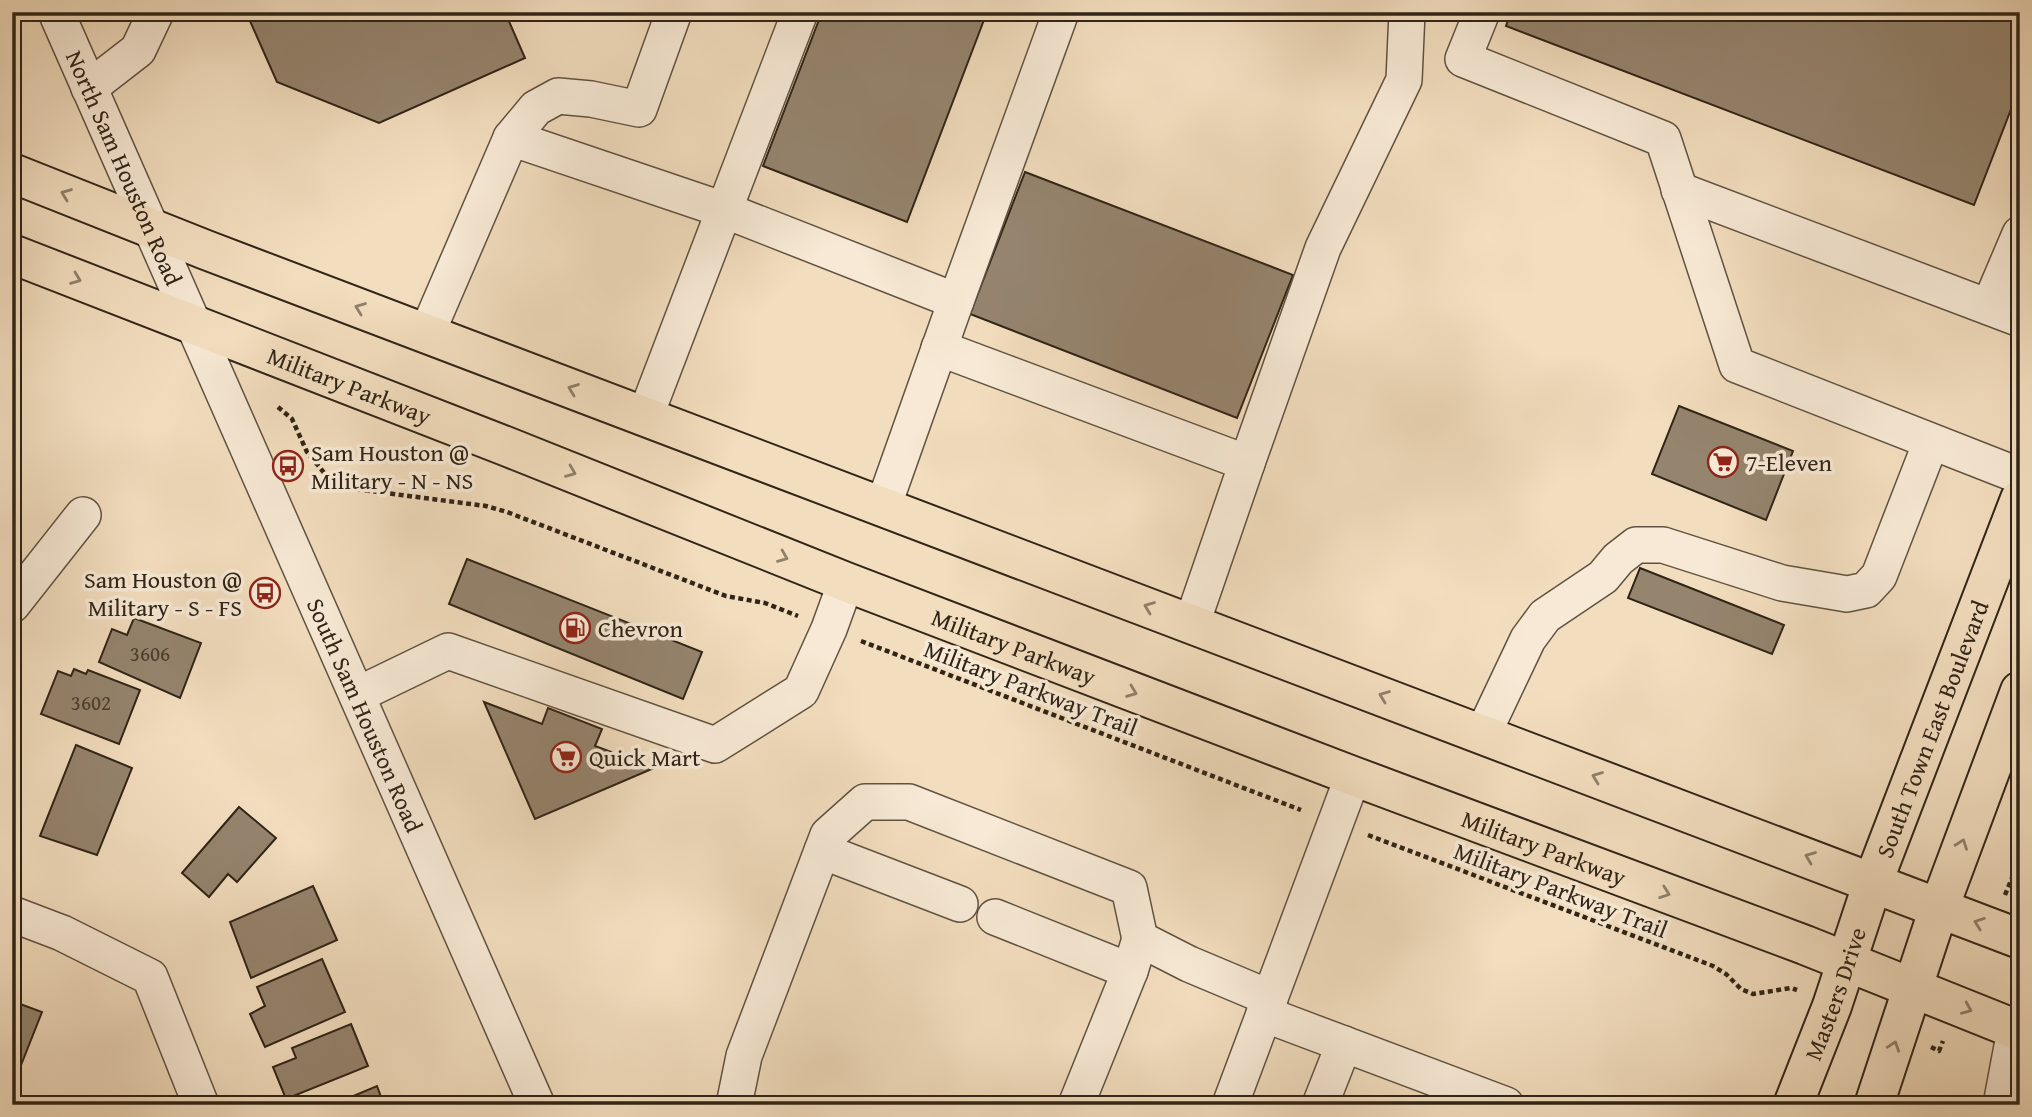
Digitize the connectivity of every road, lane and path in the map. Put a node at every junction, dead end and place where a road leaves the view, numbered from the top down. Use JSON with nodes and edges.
{"nodes":[{"id":1,"x":56,"y":12,"type":"edge"},
{"id":2,"x":156,"y":12,"type":"edge"},
{"id":3,"x":674,"y":12,"type":"edge"},
{"id":4,"x":800,"y":12,"type":"edge"},
{"id":5,"x":1061,"y":12,"type":"edge"},
{"id":6,"x":1407,"y":12,"type":"edge"},
{"id":7,"x":1482,"y":12,"type":"edge"},
{"id":8,"x":89,"y":88,"type":"junction"},
{"id":9,"x":511,"y":138,"type":"junction"},
{"id":10,"x":12,"y":173,"type":"edge"},
{"id":11,"x":1679,"y":190,"type":"junction"},
{"id":12,"x":724,"y":210,"type":"junction"},
{"id":13,"x":152,"y":228,"type":"junction"},
{"id":14,"x":2020,"y":234,"type":"edge"},
{"id":15,"x":12,"y":254,"type":"edge"},
{"id":16,"x":956,"y":300,"type":"junction"},
{"id":17,"x":2004,"y":313,"type":"edge"},
{"id":18,"x":194,"y":324,"type":"junction"},
{"id":19,"x":426,"y":333,"type":"junction"},
{"id":20,"x":939,"y":348,"type":"junction"},
{"id":21,"x":278,"y":407,"type":"dead end"},
{"id":22,"x":645,"y":417,"type":"junction"},
{"id":23,"x":1931,"y":442,"type":"junction"},
{"id":24,"x":1247,"y":463,"type":"junction"},
{"id":25,"x":2020,"y":476,"type":"edge"},
{"id":26,"x":2020,"y":499,"type":"edge"},
{"id":27,"x":883,"y":507,"type":"junction"},
{"id":28,"x":83,"y":515,"type":"dead end"},
{"id":29,"x":846,"y":582,"type":"junction"},
{"id":30,"x":12,"y":605,"type":"edge"},
{"id":31,"x":1192,"y":623,"type":"junction"},
{"id":32,"x":829,"y":629,"type":"junction"},
{"id":33,"x":2020,"y":691,"type":"edge"},
{"id":34,"x":357,"y":695,"type":"junction"},
{"id":35,"x":1483,"y":734,"type":"junction"},
{"id":36,"x":1353,"y":776,"type":"junction"},
{"id":37,"x":1335,"y":823,"type":"junction"},
{"id":38,"x":822,"y":851,"type":"junction"},
{"id":39,"x":2020,"y":854,"type":"edge"},
{"id":40,"x":2018,"y":863,"type":"edge"},
{"id":41,"x":1873,"y":882,"type":"junction"},
{"id":42,"x":960,"y":904,"type":"dead end"},
{"id":43,"x":1939,"y":908,"type":"junction"},
{"id":44,"x":12,"y":914,"type":"edge"},
{"id":45,"x":995,"y":917,"type":"dead end"},
{"id":46,"x":2020,"y":939,"type":"edge"},
{"id":47,"x":1135,"y":955,"type":"junction"},
{"id":48,"x":1847,"y":962,"type":"junction"},
{"id":49,"x":1791,"y":988,"type":"dead end"},
{"id":50,"x":1914,"y":988,"type":"junction"},
{"id":51,"x":1267,"y":1006,"type":"junction"},
{"id":52,"x":2017,"y":1031,"type":"edge"},
{"id":53,"x":1344,"y":1044,"type":"junction"},
{"id":54,"x":201,"y":1105,"type":"edge"},
{"id":55,"x":537,"y":1105,"type":"edge"},
{"id":56,"x":734,"y":1105,"type":"edge"},
{"id":57,"x":1076,"y":1105,"type":"edge"},
{"id":58,"x":1230,"y":1105,"type":"edge"},
{"id":59,"x":1320,"y":1105,"type":"edge"},
{"id":60,"x":1506,"y":1105,"type":"edge"},
{"id":61,"x":1793,"y":1105,"type":"edge"},
{"id":62,"x":1874,"y":1105,"type":"edge"},
{"id":63,"x":2001,"y":1105,"type":"edge"}],
"edges":[{"from":1,"to":8,"type":"street","name":"North Sam Houston Road"},
{"from":2,"to":8,"type":"street"},
{"from":3,"to":9,"type":"street"},
{"from":4,"to":12,"type":"street"},
{"from":5,"to":16,"type":"street"},
{"from":6,"to":24,"type":"street"},
{"from":7,"to":11,"type":"street"},
{"from":8,"to":13,"type":"street","name":"North Sam Houston Road"},
{"from":9,"to":12,"type":"street"},
{"from":9,"to":19,"type":"street"},
{"from":13,"to":10,"type":"main road","one_way":true},
{"from":11,"to":17,"type":"street"},
{"from":11,"to":23,"type":"street"},
{"from":12,"to":16,"type":"street"},
{"from":12,"to":22,"type":"street"},
{"from":13,"to":18,"type":"street","name":"North Sam Houston Road"},
{"from":19,"to":13,"type":"main road","one_way":true},
{"from":14,"to":17,"type":"street"},
{"from":15,"to":18,"type":"main road","name":"Military Parkway","one_way":true},
{"from":16,"to":20,"type":"street"},
{"from":18,"to":29,"type":"main road","name":"Military Parkway","one_way":true},
{"from":18,"to":34,"type":"street","name":"South Sam Houston Road"},
{"from":22,"to":19,"type":"main road","one_way":true},
{"from":20,"to":24,"type":"street"},
{"from":20,"to":27,"type":"street"},
{"from":21,"to":32,"type":"path","name":"Military Parkway Trail"},
{"from":22,"to":27,"type":"main road"},
{"from":23,"to":25,"type":"street"},
{"from":23,"to":35,"type":"street"},
{"from":24,"to":31,"type":"street"},
{"from":26,"to":41,"type":"main road","name":"South Town East Boulevard"},
{"from":31,"to":27,"type":"main road","one_way":true},
{"from":28,"to":30,"type":"street"},
{"from":29,"to":32,"type":"street"},
{"from":29,"to":36,"type":"main road","name":"Military Parkway","one_way":true},
{"from":35,"to":31,"type":"main road","one_way":true},
{"from":32,"to":34,"type":"street"},
{"from":32,"to":37,"type":"path","name":"Military Parkway Trail"},
{"from":43,"to":33,"type":"main road","one_way":true},
{"from":34,"to":55,"type":"street","name":"South Sam Houston Road"},
{"from":41,"to":35,"type":"main road","one_way":true},
{"from":36,"to":37,"type":"street"},
{"from":36,"to":48,"type":"main road","name":"Military Parkway","one_way":true},
{"from":37,"to":49,"type":"path","name":"Military Parkway Trail"},
{"from":37,"to":51,"type":"street"},
{"from":38,"to":42,"type":"street"},
{"from":38,"to":47,"type":"street"},
{"from":38,"to":56,"type":"street"},
{"from":39,"to":40,"type":"path"},
{"from":41,"to":43,"type":"main road"},
{"from":41,"to":48,"type":"main road","name":"Masters Drive"},
{"from":46,"to":43,"type":"main road","one_way":true},
{"from":43,"to":50,"type":"main road"},
{"from":44,"to":54,"type":"street"},
{"from":45,"to":47,"type":"street"},
{"from":47,"to":51,"type":"street"},
{"from":47,"to":57,"type":"street"},
{"from":48,"to":50,"type":"main road","name":"Military Parkway"},
{"from":48,"to":61,"type":"main road","name":"Masters Drive"},
{"from":50,"to":52,"type":"main road","name":"Military Parkway","one_way":true},
{"from":62,"to":50,"type":"main road","one_way":true},
{"from":51,"to":53,"type":"street"},
{"from":51,"to":58,"type":"street"},
{"from":52,"to":63,"type":"street"},
{"from":53,"to":59,"type":"street"},
{"from":53,"to":60,"type":"street"}]}
